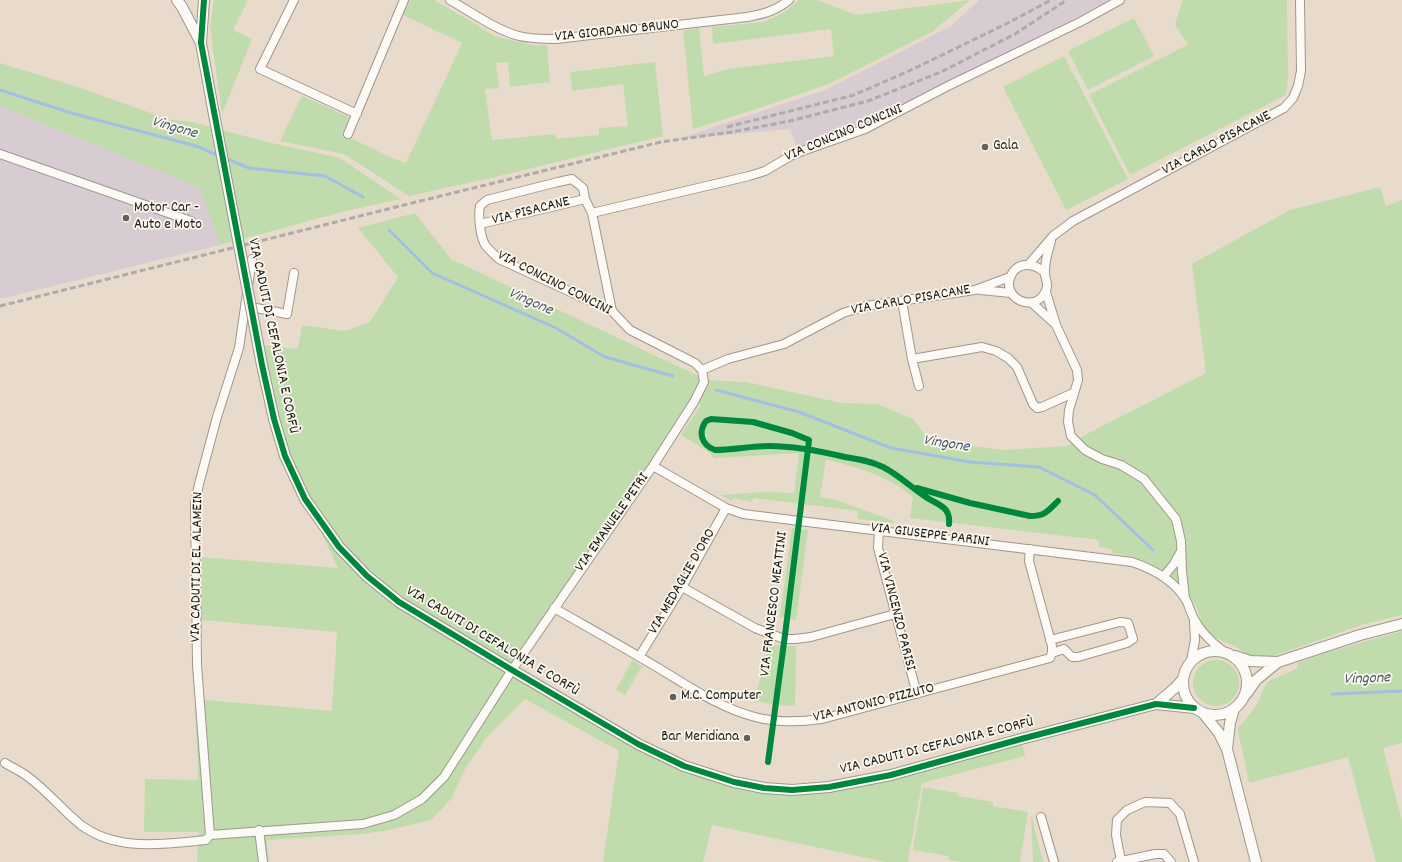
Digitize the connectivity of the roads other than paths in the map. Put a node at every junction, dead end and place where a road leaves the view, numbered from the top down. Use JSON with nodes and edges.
{"nodes":[{"id":1,"x":177,"y":0,"type":"edge"},
{"id":2,"x":204,"y":0,"type":"edge"},
{"id":3,"x":294,"y":0,"type":"edge"},
{"id":4,"x":404,"y":0,"type":"edge"},
{"id":5,"x":450,"y":0,"type":"edge"},
{"id":6,"x":789,"y":0,"type":"edge"},
{"id":7,"x":1120,"y":0,"type":"edge"},
{"id":8,"x":1300,"y":0,"type":"edge"},
{"id":9,"x":201,"y":43,"type":"junction"},
{"id":10,"x":357,"y":114,"type":"junction"},
{"id":11,"x":348,"y":134,"type":"dead end"},
{"id":12,"x":0,"y":154,"type":"edge"},
{"id":13,"x":585,"y":199,"type":"junction"},
{"id":14,"x":592,"y":214,"type":"junction"},
{"id":15,"x":191,"y":221,"type":"dead end"},
{"id":16,"x":480,"y":224,"type":"junction"},
{"id":17,"x":1053,"y":236,"type":"junction"},
{"id":18,"x":252,"y":259,"type":"dead end"},
{"id":19,"x":1029,"y":264,"type":"junction"},
{"id":20,"x":294,"y":272,"type":"dead end"},
{"id":21,"x":1044,"y":273,"type":"junction"},
{"id":22,"x":1010,"y":277,"type":"junction"},
{"id":23,"x":975,"y":290,"type":"junction"},
{"id":24,"x":1046,"y":292,"type":"junction"},
{"id":25,"x":1011,"y":293,"type":"junction"},
{"id":26,"x":902,"y":301,"type":"junction"},
{"id":27,"x":1032,"y":303,"type":"junction"},
{"id":28,"x":245,"y":306,"type":"junction"},
{"id":29,"x":612,"y":311,"type":"junction"},
{"id":30,"x":1056,"y":325,"type":"junction"},
{"id":31,"x":912,"y":359,"type":"junction"},
{"id":32,"x":702,"y":370,"type":"junction"},
{"id":33,"x":919,"y":386,"type":"dead end"},
{"id":34,"x":1073,"y":394,"type":"junction"},
{"id":35,"x":653,"y":466,"type":"junction"},
{"id":36,"x":726,"y":508,"type":"junction"},
{"id":37,"x":879,"y":529,"type":"junction"},
{"id":38,"x":1030,"y":549,"type":"junction"},
{"id":39,"x":1181,"y":553,"type":"junction"},
{"id":40,"x":1164,"y":576,"type":"junction"},
{"id":41,"x":682,"y":587,"type":"junction"},
{"id":42,"x":1186,"y":599,"type":"junction"},
{"id":43,"x":554,"y":608,"type":"junction"},
{"id":44,"x":895,"y":614,"type":"junction"},
{"id":45,"x":1193,"y":617,"type":"junction"},
{"id":46,"x":1402,"y":624,"type":"edge"},
{"id":47,"x":1050,"y":640,"type":"junction"},
{"id":48,"x":1228,"y":653,"type":"junction"},
{"id":49,"x":1051,"y":655,"type":"junction"},
{"id":50,"x":639,"y":656,"type":"junction"},
{"id":51,"x":1191,"y":661,"type":"junction"},
{"id":52,"x":1278,"y":662,"type":"junction"},
{"id":53,"x":512,"y":670,"type":"junction"},
{"id":54,"x":1183,"y":678,"type":"junction"},
{"id":55,"x":917,"y":694,"type":"junction"},
{"id":56,"x":1246,"y":694,"type":"junction"},
{"id":57,"x":1156,"y":704,"type":"junction"},
{"id":58,"x":1234,"y":709,"type":"junction"},
{"id":59,"x":1198,"y":710,"type":"junction"},
{"id":60,"x":1227,"y":749,"type":"junction"},
{"id":61,"x":5,"y":763,"type":"dead end"},
{"id":62,"x":1041,"y":817,"type":"dead end"},
{"id":63,"x":259,"y":830,"type":"junction"},
{"id":64,"x":210,"y":834,"type":"junction"},
{"id":65,"x":1118,"y":861,"type":"edge"},
{"id":66,"x":263,"y":862,"type":"edge"},
{"id":67,"x":1054,"y":862,"type":"edge"},
{"id":68,"x":1171,"y":862,"type":"edge"},
{"id":69,"x":1194,"y":862,"type":"edge"},
{"id":70,"x":1256,"y":862,"type":"edge"}],
"edges":[{"from":1,"to":9,"type":"street","name":"VIA CADUTI DI CEFALONIA E CORFÙ"},
{"from":2,"to":9,"type":"street","name":"VIA CADUTI DI CEFALONIA E CORFÙ"},
{"from":3,"to":10,"type":"street"},
{"from":4,"to":10,"type":"street"},
{"from":5,"to":6,"type":"street","name":"VIA GIORDANO BRUNO"},
{"from":7,"to":14,"type":"street","name":"VIA CONCINO CONCINI"},
{"from":8,"to":17,"type":"street","name":"VIA CARLO PISACANE"},
{"from":9,"to":53,"type":"street","name":"VIA CADUTI DI CEFALONIA E CORFÙ","bridge":true},
{"from":10,"to":11,"type":"street"},
{"from":12,"to":15,"type":"street"},
{"from":13,"to":14,"type":"street"},
{"from":13,"to":16,"type":"street","name":"VIA PISACANE"},
{"from":13,"to":16,"type":"street","name":"VIA PISACANE"},
{"from":14,"to":29,"type":"street"},
{"from":16,"to":29,"type":"street","name":"VIA CONCINO CONCINI"},
{"from":17,"to":19,"type":"street"},
{"from":17,"to":21,"type":"street"},
{"from":18,"to":28,"type":"street","name":"VIA CADUTI DI EL ALAMEIN"},
{"from":19,"to":21,"type":"street"},
{"from":19,"to":22,"type":"street"},
{"from":20,"to":28,"type":"street"},
{"from":21,"to":24,"type":"street"},
{"from":22,"to":23,"type":"street","name":"VIA CARLO PISACANE"},
{"from":22,"to":25,"type":"street"},
{"from":23,"to":25,"type":"street"},
{"from":23,"to":26,"type":"street","name":"VIA CARLO PISACANE"},
{"from":24,"to":27,"type":"street"},
{"from":24,"to":30,"type":"street"},
{"from":25,"to":27,"type":"street"},
{"from":26,"to":31,"type":"street"},
{"from":26,"to":32,"type":"street","name":"VIA CARLO PISACANE"},
{"from":27,"to":30,"type":"street"},
{"from":28,"to":64,"type":"street","name":"VIA CADUTI DI EL ALAMEIN"},
{"from":29,"to":32,"type":"street","name":"VIA CONCINO CONCINI"},
{"from":30,"to":34,"type":"street"},
{"from":31,"to":33,"type":"street"},
{"from":31,"to":34,"type":"street"},
{"from":32,"to":35,"type":"street","name":"VIA EMANUELE PETRI"},
{"from":34,"to":39,"type":"street"},
{"from":35,"to":36,"type":"street","name":"VIA GIUSEPPE PARINI"},
{"from":35,"to":43,"type":"street","name":"VIA EMANUELE PETRI"},
{"from":36,"to":37,"type":"street","name":"VIA GIUSEPPE PARINI"},
{"from":36,"to":41,"type":"street","name":"VIA MEDAGLIE D'ORO"},
{"from":37,"to":38,"type":"street","name":"VIA GIUSEPPE PARINI"},
{"from":37,"to":44,"type":"street","name":"VIA VINCENZO PARISI"},
{"from":38,"to":40,"type":"street","name":"VIA GIUSEPPE PARINI"},
{"from":38,"to":47,"type":"street"},
{"from":39,"to":40,"type":"street"},
{"from":39,"to":42,"type":"street"},
{"from":40,"to":42,"type":"street","name":"VIA GIUSEPPE PARINI"},
{"from":41,"to":44,"type":"street"},
{"from":41,"to":50,"type":"street","name":"VIA MEDAGLIE D'ORO"},
{"from":42,"to":45,"type":"street","name":"VIA GIUSEPPE PARINI"},
{"from":43,"to":50,"type":"street","name":"VIA ANTONIO PIZZUTO"},
{"from":43,"to":53,"type":"street","name":"VIA EMANUELE PETRI"},
{"from":44,"to":55,"type":"street","name":"VIA VINCENZO PARISI"},
{"from":45,"to":48,"type":"street","name":"VIA GIUSEPPE PARINI"},
{"from":45,"to":51,"type":"street","name":"VIA GIUSEPPE PARINI"},
{"from":46,"to":52,"type":"street"},
{"from":47,"to":49,"type":"street"},
{"from":47,"to":49,"type":"street"},
{"from":48,"to":51,"type":"street"},
{"from":48,"to":52,"type":"street"},
{"from":48,"to":56,"type":"street"},
{"from":49,"to":55,"type":"street","name":"VIA ANTONIO PIZZUTO"},
{"from":50,"to":55,"type":"street","name":"VIA ANTONIO PIZZUTO"},
{"from":51,"to":54,"type":"street"},
{"from":52,"to":56,"type":"street"},
{"from":53,"to":57,"type":"street","name":"VIA CADUTI DI CEFALONIA E CORFÙ"},
{"from":53,"to":63,"type":"street","name":"VIA EMANUELE PETRI"},
{"from":54,"to":57,"type":"street","name":"VIA CADUTI DI CEFALONIA E CORFÙ"},
{"from":54,"to":59,"type":"street"},
{"from":56,"to":58,"type":"street"},
{"from":57,"to":59,"type":"street","name":"VIA CADUTI DI CEFALONIA E CORFÙ"},
{"from":58,"to":59,"type":"street"},
{"from":58,"to":60,"type":"street"},
{"from":59,"to":60,"type":"street"},
{"from":60,"to":70,"type":"street"},
{"from":61,"to":64,"type":"street","name":"VIA EMANUELE PETRI"},
{"from":62,"to":67,"type":"street"},
{"from":63,"to":64,"type":"street","name":"VIA EMANUELE PETRI"},
{"from":63,"to":66,"type":"street"},
{"from":65,"to":68,"type":"street"},
{"from":65,"to":69,"type":"street"}]}
